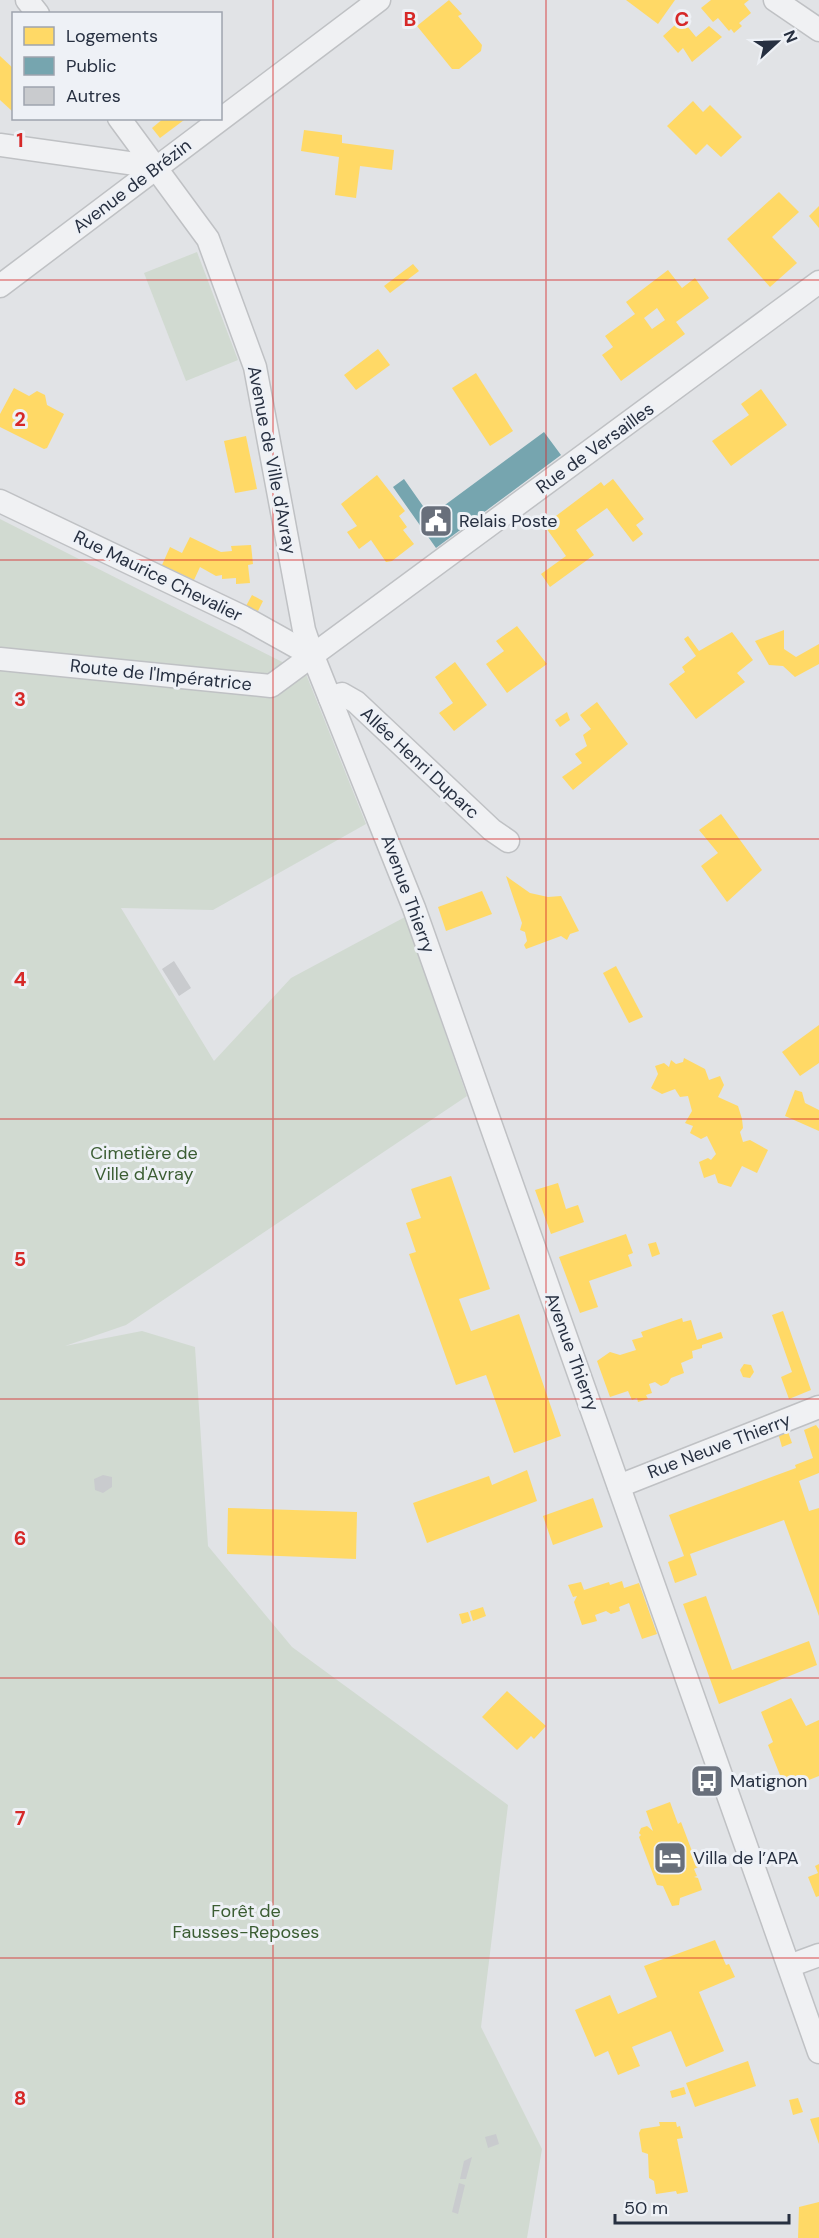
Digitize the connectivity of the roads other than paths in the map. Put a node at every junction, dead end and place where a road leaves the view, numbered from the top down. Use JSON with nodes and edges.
{"nodes":[{"id":1,"x":27,"y":0,"type":"edge"},
{"id":2,"x":379,"y":0,"type":"edge"},
{"id":3,"x":776,"y":0,"type":"edge"},
{"id":4,"x":36,"y":12,"type":"edge"},
{"id":5,"x":819,"y":30,"type":"edge"},
{"id":6,"x":222,"y":118,"type":"edge"},
{"id":7,"x":121,"y":120,"type":"edge"},
{"id":8,"x":219,"y":120,"type":"edge"},
{"id":9,"x":0,"y":145,"type":"edge"},
{"id":10,"x":157,"y":167,"type":"junction"},
{"id":11,"x":819,"y":282,"type":"edge"},
{"id":12,"x":0,"y":286,"type":"edge"},
{"id":13,"x":0,"y":501,"type":"edge"},
{"id":14,"x":313,"y":656,"type":"junction"},
{"id":15,"x":0,"y":659,"type":"edge"},
{"id":16,"x":330,"y":698,"type":"junction"},
{"id":17,"x":508,"y":841,"type":"dead end"},
{"id":18,"x":819,"y":1407,"type":"edge"},
{"id":19,"x":619,"y":1486,"type":"junction"},
{"id":20,"x":819,"y":1955,"type":"edge"},
{"id":21,"x":789,"y":1966,"type":"junction"},
{"id":22,"x":819,"y":2052,"type":"edge"}],
"edges":[{"from":1,"to":4,"type":"street"},
{"from":2,"to":6,"type":"street","name":"Avenue de Brézin"},
{"from":3,"to":5,"type":"street"},
{"from":7,"to":10,"type":"street","name":"Avenue de Ville d'Avray"},
{"from":8,"to":10,"type":"street","name":"Avenue de Brézin"},
{"from":9,"to":10,"type":"street"},
{"from":10,"to":12,"type":"street","name":"Avenue de Brézin"},
{"from":10,"to":14,"type":"street","name":"Avenue de Ville d'Avray"},
{"from":11,"to":14,"type":"street","name":"Rue de Versailles"},
{"from":13,"to":14,"type":"street","name":"Rue Maurice Chevalier"},
{"from":14,"to":15,"type":"street","name":"Route de l'Impératrice"},
{"from":14,"to":16,"type":"street","name":"Avenue Thierry"},
{"from":16,"to":17,"type":"street","name":"Allée Henri Duparc"},
{"from":16,"to":19,"type":"street","name":"Avenue Thierry"},
{"from":18,"to":19,"type":"street","name":"Rue Neuve Thierry"},
{"from":19,"to":21,"type":"street","name":"Avenue Thierry"},
{"from":20,"to":21,"type":"street"},
{"from":21,"to":22,"type":"street","name":"Avenue Thierry"}]}
